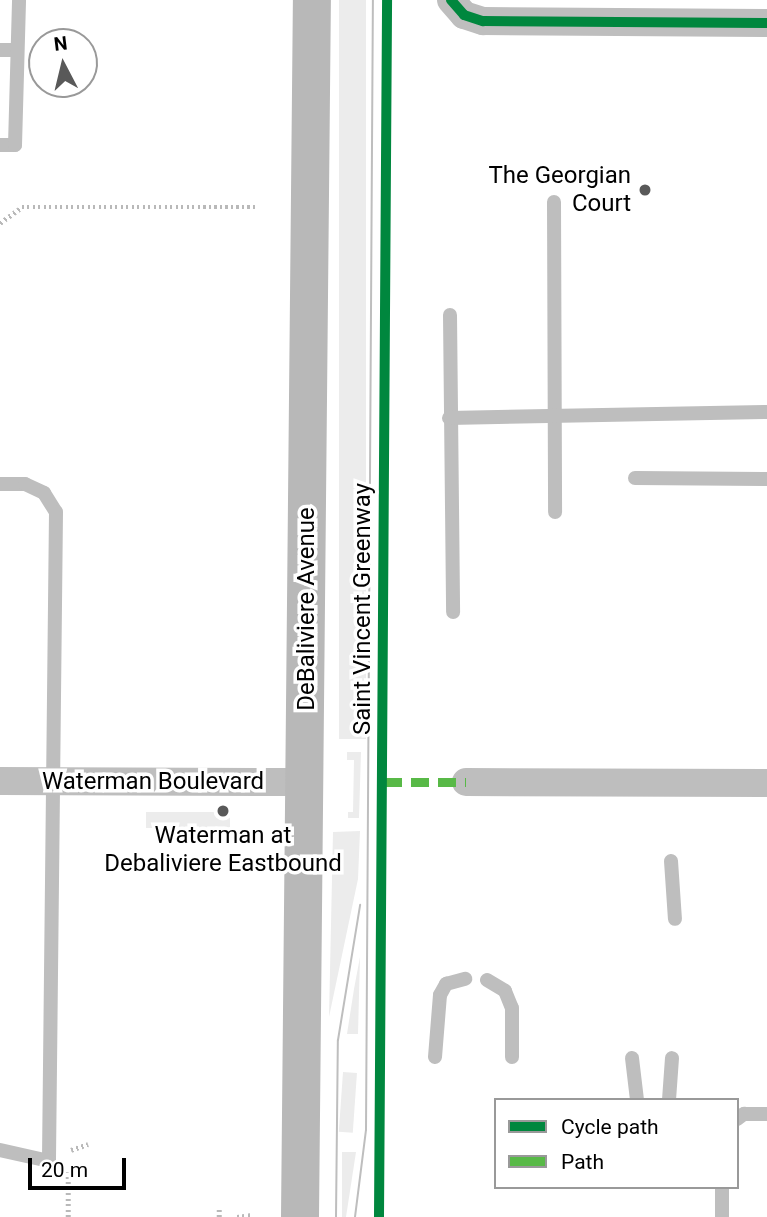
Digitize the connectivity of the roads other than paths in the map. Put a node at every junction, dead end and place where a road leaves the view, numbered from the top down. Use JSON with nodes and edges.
{"nodes":[{"id":1,"x":19,"y":0,"type":"edge"},
{"id":2,"x":312,"y":0,"type":"edge"},
{"id":3,"x":451,"y":0,"type":"edge"},
{"id":4,"x":767,"y":23,"type":"edge"},
{"id":5,"x":7,"y":50,"type":"edge"},
{"id":6,"x":0,"y":145,"type":"edge"},
{"id":7,"x":554,"y":202,"type":"dead end"},
{"id":8,"x":450,"y":315,"type":"dead end"},
{"id":9,"x":767,"y":412,"type":"edge"},
{"id":10,"x":555,"y":416,"type":"junction"},
{"id":11,"x":449,"y":418,"type":"junction"},
{"id":12,"x":635,"y":478,"type":"dead end"},
{"id":13,"x":767,"y":480,"type":"edge"},
{"id":14,"x":0,"y":484,"type":"edge"},
{"id":15,"x":555,"y":512,"type":"dead end"},
{"id":16,"x":453,"y":612,"type":"dead end"},
{"id":17,"x":0,"y":782,"type":"edge"},
{"id":18,"x":51,"y":782,"type":"junction"},
{"id":19,"x":307,"y":782,"type":"junction"},
{"id":20,"x":466,"y":782,"type":"dead end"},
{"id":21,"x":767,"y":783,"type":"edge"},
{"id":22,"x":671,"y":861,"type":"dead end"},
{"id":23,"x":676,"y":919,"type":"dead end"},
{"id":24,"x":466,"y":979,"type":"dead end"},
{"id":25,"x":487,"y":980,"type":"dead end"},
{"id":26,"x":435,"y":1057,"type":"dead end"},
{"id":27,"x":512,"y":1057,"type":"dead end"},
{"id":28,"x":632,"y":1058,"type":"dead end"},
{"id":29,"x":672,"y":1058,"type":"dead end"},
{"id":30,"x":637,"y":1098,"type":"edge"},
{"id":31,"x":669,"y":1098,"type":"edge"},
{"id":32,"x":767,"y":1114,"type":"edge"},
{"id":33,"x":739,"y":1118,"type":"edge"},
{"id":34,"x":0,"y":1150,"type":"edge"},
{"id":35,"x":722,"y":1189,"type":"edge"},
{"id":36,"x":300,"y":1217,"type":"edge"},
{"id":37,"x":722,"y":1217,"type":"edge"}],
"edges":[{"from":1,"to":5,"type":"lane"},
{"from":2,"to":19,"type":"main road","name":"DeBaliviere Avenue"},
{"from":3,"to":4,"type":"street"},
{"from":5,"to":6,"type":"lane"},
{"from":7,"to":10,"type":"lane"},
{"from":8,"to":11,"type":"lane"},
{"from":9,"to":10,"type":"lane"},
{"from":10,"to":11,"type":"lane"},
{"from":10,"to":15,"type":"lane"},
{"from":11,"to":16,"type":"lane"},
{"from":12,"to":13,"type":"lane"},
{"from":14,"to":18,"type":"lane"},
{"from":17,"to":18,"type":"street","name":"Waterman Boulevard"},
{"from":18,"to":19,"type":"street","name":"Waterman Boulevard"},
{"from":18,"to":34,"type":"lane"},
{"from":19,"to":36,"type":"main road","name":"DeBaliviere Avenue"},
{"from":20,"to":21,"type":"street"},
{"from":22,"to":23,"type":"lane"},
{"from":24,"to":26,"type":"lane"},
{"from":25,"to":27,"type":"lane"},
{"from":28,"to":30,"type":"lane"},
{"from":29,"to":31,"type":"lane"},
{"from":32,"to":33,"type":"lane"},
{"from":35,"to":37,"type":"lane"}]}
